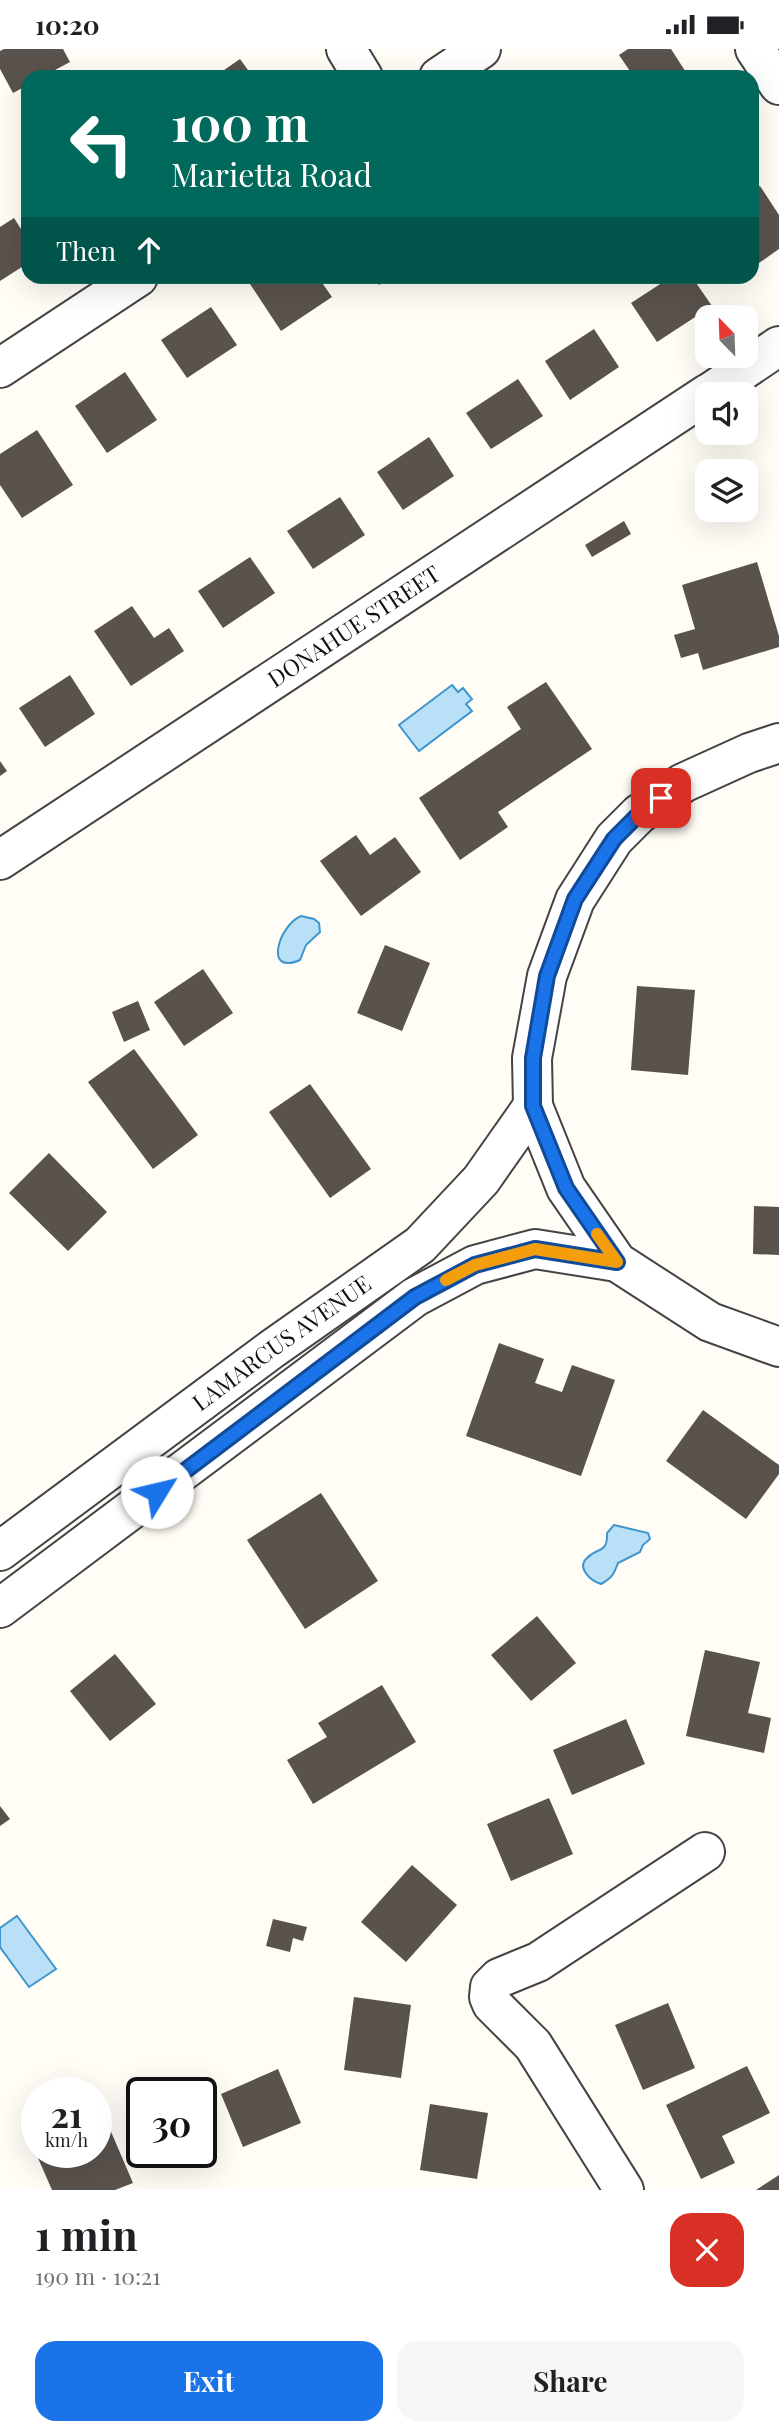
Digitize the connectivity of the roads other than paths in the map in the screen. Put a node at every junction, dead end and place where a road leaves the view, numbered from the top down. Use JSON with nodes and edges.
{"nodes":[{"id":1,"x":346,"y":49,"type":"edge"},
{"id":2,"x":481,"y":49,"type":"edge"},
{"id":3,"x":755,"y":49,"type":"edge"},
{"id":4,"x":359,"y":70,"type":"edge"},
{"id":5,"x":450,"y":70,"type":"edge"},
{"id":6,"x":779,"y":85,"type":"edge"},
{"id":7,"x":127,"y":284,"type":"edge"},
{"id":8,"x":779,"y":346,"type":"edge"},
{"id":9,"x":0,"y":368,"type":"edge"},
{"id":10,"x":725,"y":382,"type":"edge"},
{"id":11,"x":695,"y":402,"type":"edge"},
{"id":12,"x":779,"y":743,"type":"edge"},
{"id":13,"x":0,"y":860,"type":"edge"},
{"id":14,"x":533,"y":1106,"type":"junction"},
{"id":15,"x":617,"y":1262,"type":"junction"},
{"id":16,"x":779,"y":1347,"type":"edge"},
{"id":17,"x":272,"y":1349,"type":"junction"},
{"id":18,"x":300,"y":1385,"type":"junction"},
{"id":19,"x":109,"y":1470,"type":"junction"},
{"id":20,"x":136,"y":1507,"type":"junction"},
{"id":21,"x":0,"y":1551,"type":"edge"},
{"id":22,"x":0,"y":1608,"type":"edge"},
{"id":23,"x":705,"y":1852,"type":"dead end"},
{"id":24,"x":624,"y":2190,"type":"edge"}],
"edges":[{"from":1,"to":4,"type":"street"},
{"from":2,"to":5,"type":"street"},
{"from":3,"to":6,"type":"street"},
{"from":7,"to":9,"type":"street"},
{"from":8,"to":10,"type":"street","name":"DONAHUE STREET"},
{"from":11,"to":13,"type":"street","name":"DONAHUE STREET"},
{"from":12,"to":14,"type":"street"},
{"from":14,"to":15,"type":"street"},
{"from":14,"to":17,"type":"street","name":"LAMARCUS AVENUE"},
{"from":15,"to":16,"type":"street"},
{"from":15,"to":18,"type":"street","name":"LAMARCUS AVENUE"},
{"from":17,"to":18,"type":"street"},
{"from":17,"to":19,"type":"street","name":"LAMARCUS AVENUE"},
{"from":18,"to":20,"type":"street","name":"LAMARCUS AVENUE"},
{"from":19,"to":20,"type":"street"},
{"from":19,"to":21,"type":"street","name":"LAMARCUS AVENUE"},
{"from":20,"to":22,"type":"street","name":"LAMARCUS AVENUE"},
{"from":23,"to":24,"type":"street"}]}
